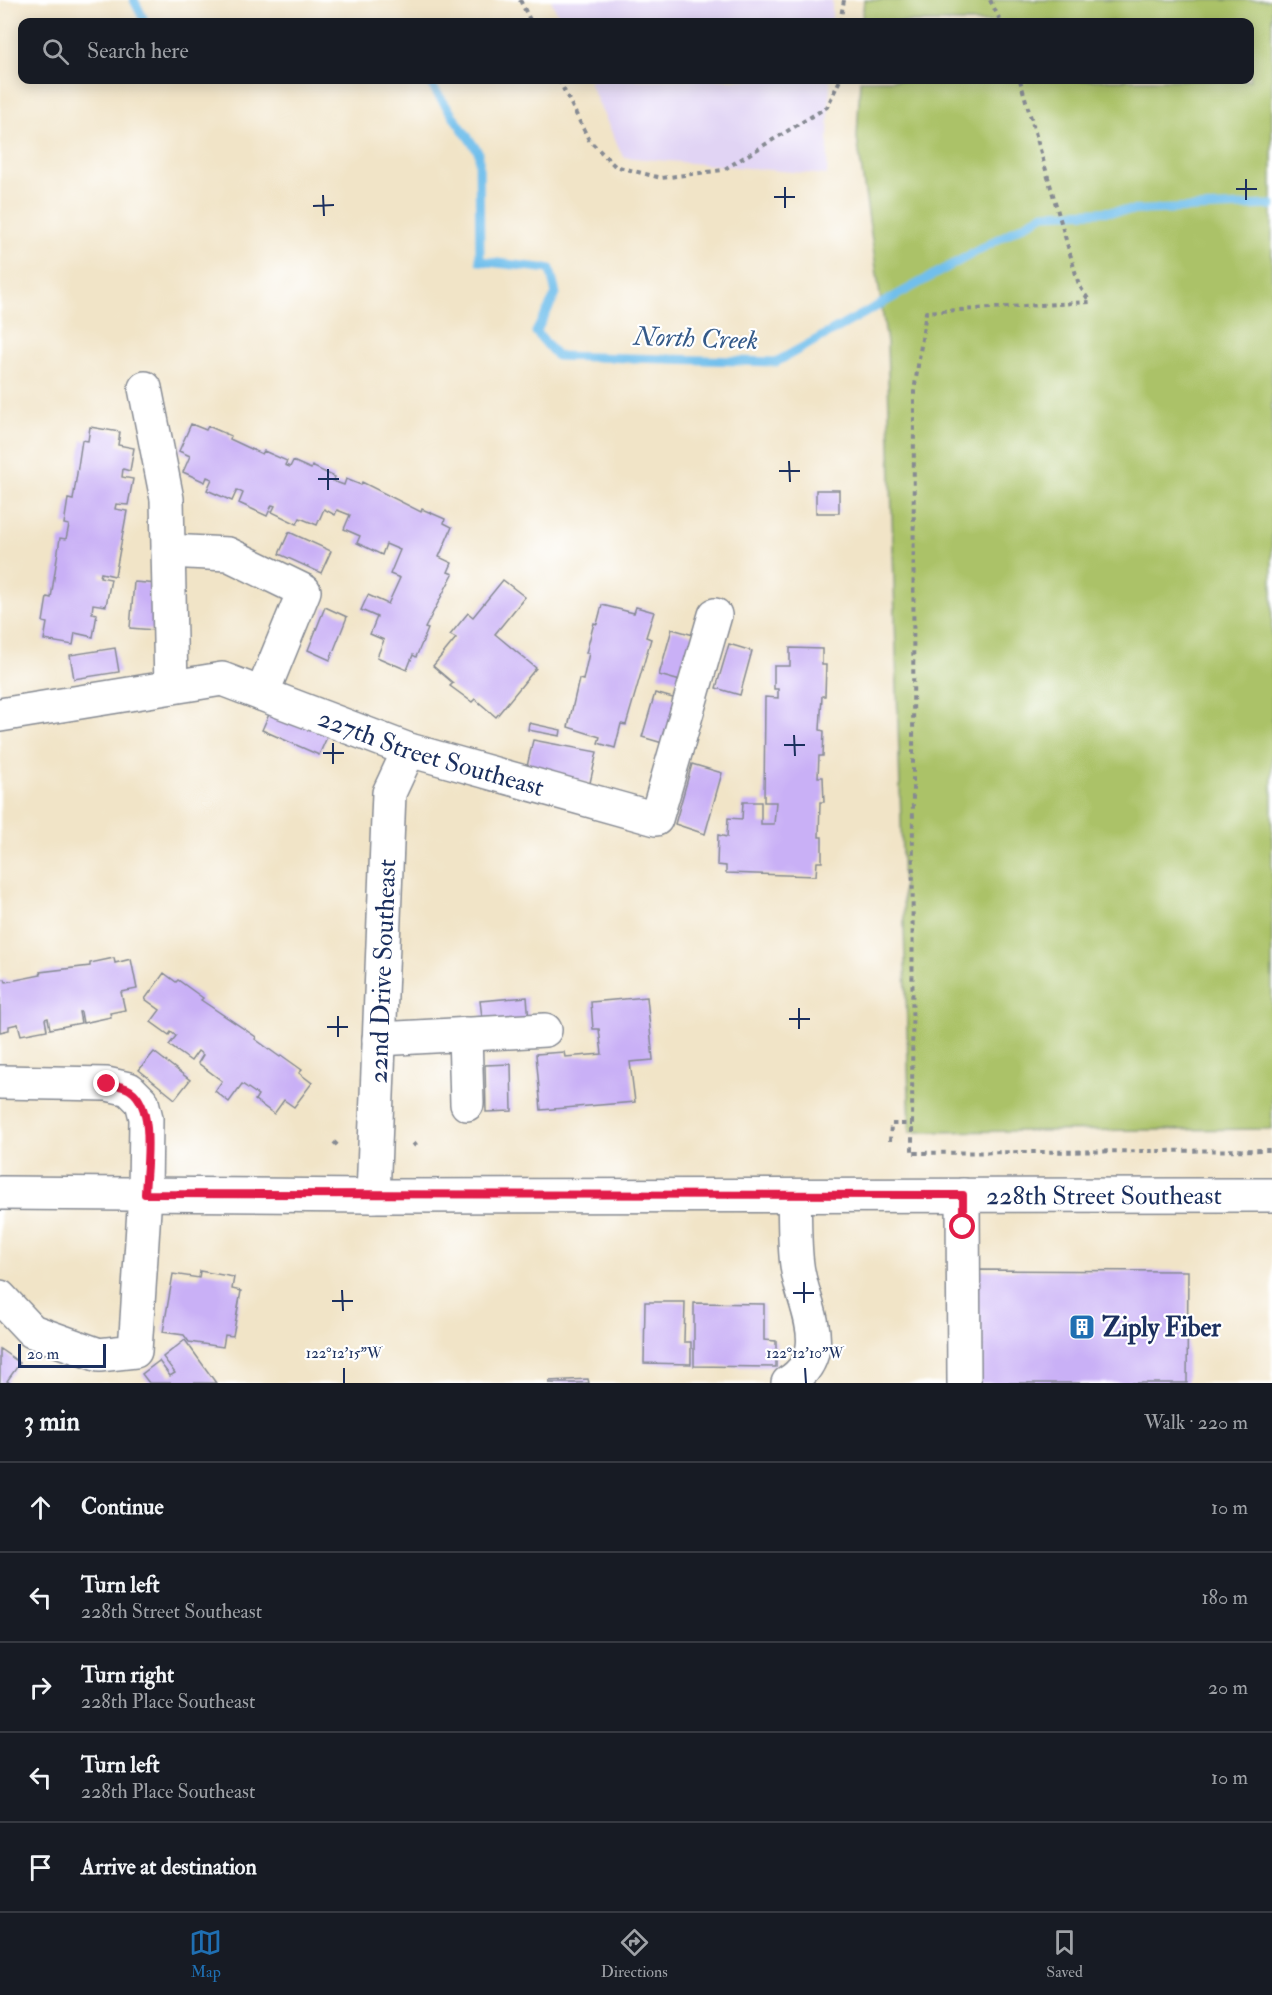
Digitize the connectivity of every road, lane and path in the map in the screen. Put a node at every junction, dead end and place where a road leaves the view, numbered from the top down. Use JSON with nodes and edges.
{"nodes":[{"id":1,"x":520,"y":0,"type":"edge"},
{"id":2,"x":844,"y":0,"type":"edge"},
{"id":3,"x":990,"y":0,"type":"edge"},
{"id":4,"x":529,"y":18,"type":"edge"},
{"id":5,"x":841,"y":18,"type":"edge"},
{"id":6,"x":999,"y":18,"type":"edge"},
{"id":7,"x":561,"y":84,"type":"edge"},
{"id":8,"x":838,"y":84,"type":"edge"},
{"id":9,"x":1021,"y":84,"type":"edge"},
{"id":10,"x":146,"y":388,"type":"dead end"},
{"id":11,"x":168,"y":551,"type":"junction"},
{"id":12,"x":715,"y":615,"type":"dead end"},
{"id":13,"x":171,"y":687,"type":"junction"},
{"id":14,"x":262,"y":694,"type":"junction"},
{"id":15,"x":0,"y":715,"type":"edge"},
{"id":16,"x":409,"y":750,"type":"junction"},
{"id":17,"x":545,"y":1030,"type":"dead end"},
{"id":18,"x":465,"y":1034,"type":"junction"},
{"id":19,"x":379,"y":1039,"type":"junction"},
{"id":20,"x":0,"y":1082,"type":"edge"},
{"id":21,"x":467,"y":1104,"type":"dead end"},
{"id":22,"x":912,"y":1124,"type":"junction"},
{"id":23,"x":419,"y":1141,"type":"dead end"},
{"id":24,"x":334,"y":1142,"type":"dead end"},
{"id":25,"x":890,"y":1142,"type":"dead end"},
{"id":26,"x":338,"y":1146,"type":"dead end"},
{"id":27,"x":412,"y":1146,"type":"dead end"},
{"id":28,"x":1272,"y":1150,"type":"edge"},
{"id":29,"x":0,"y":1193,"type":"edge"},
{"id":30,"x":145,"y":1194,"type":"junction"},
{"id":31,"x":963,"y":1195,"type":"junction"},
{"id":32,"x":1272,"y":1195,"type":"edge"},
{"id":33,"x":373,"y":1196,"type":"junction"},
{"id":34,"x":794,"y":1196,"type":"junction"},
{"id":35,"x":0,"y":1297,"type":"edge"},
{"id":36,"x":788,"y":1383,"type":"edge"},
{"id":37,"x":964,"y":1383,"type":"edge"}],
"edges":[{"from":1,"to":4,"type":"path"},
{"from":2,"to":5,"type":"path"},
{"from":3,"to":6,"type":"path"},
{"from":7,"to":8,"type":"path"},
{"from":9,"to":22,"type":"path"},
{"from":10,"to":11,"type":"street"},
{"from":11,"to":13,"type":"street"},
{"from":11,"to":14,"type":"street"},
{"from":12,"to":16,"type":"street","name":"227th Street Southeast"},
{"from":13,"to":14,"type":"street","name":"227th Street Southeast"},
{"from":13,"to":15,"type":"street","name":"227th Street Southeast"},
{"from":14,"to":16,"type":"street","name":"227th Street Southeast"},
{"from":16,"to":19,"type":"street","name":"22nd Drive Southeast"},
{"from":17,"to":18,"type":"street"},
{"from":18,"to":19,"type":"street"},
{"from":18,"to":21,"type":"street"},
{"from":19,"to":33,"type":"street","name":"22nd Drive Southeast"},
{"from":20,"to":30,"type":"street"},
{"from":22,"to":25,"type":"path"},
{"from":22,"to":28,"type":"path"},
{"from":23,"to":27,"type":"path"},
{"from":24,"to":26,"type":"path"},
{"from":29,"to":30,"type":"street","name":"228th Street Southeast"},
{"from":30,"to":33,"type":"street","name":"228th Street Southeast"},
{"from":30,"to":35,"type":"street"},
{"from":31,"to":32,"type":"street","name":"228th Street Southeast"},
{"from":31,"to":34,"type":"street","name":"228th Street Southeast"},
{"from":31,"to":37,"type":"street"},
{"from":33,"to":34,"type":"street","name":"228th Street Southeast"},
{"from":34,"to":36,"type":"street"}]}
